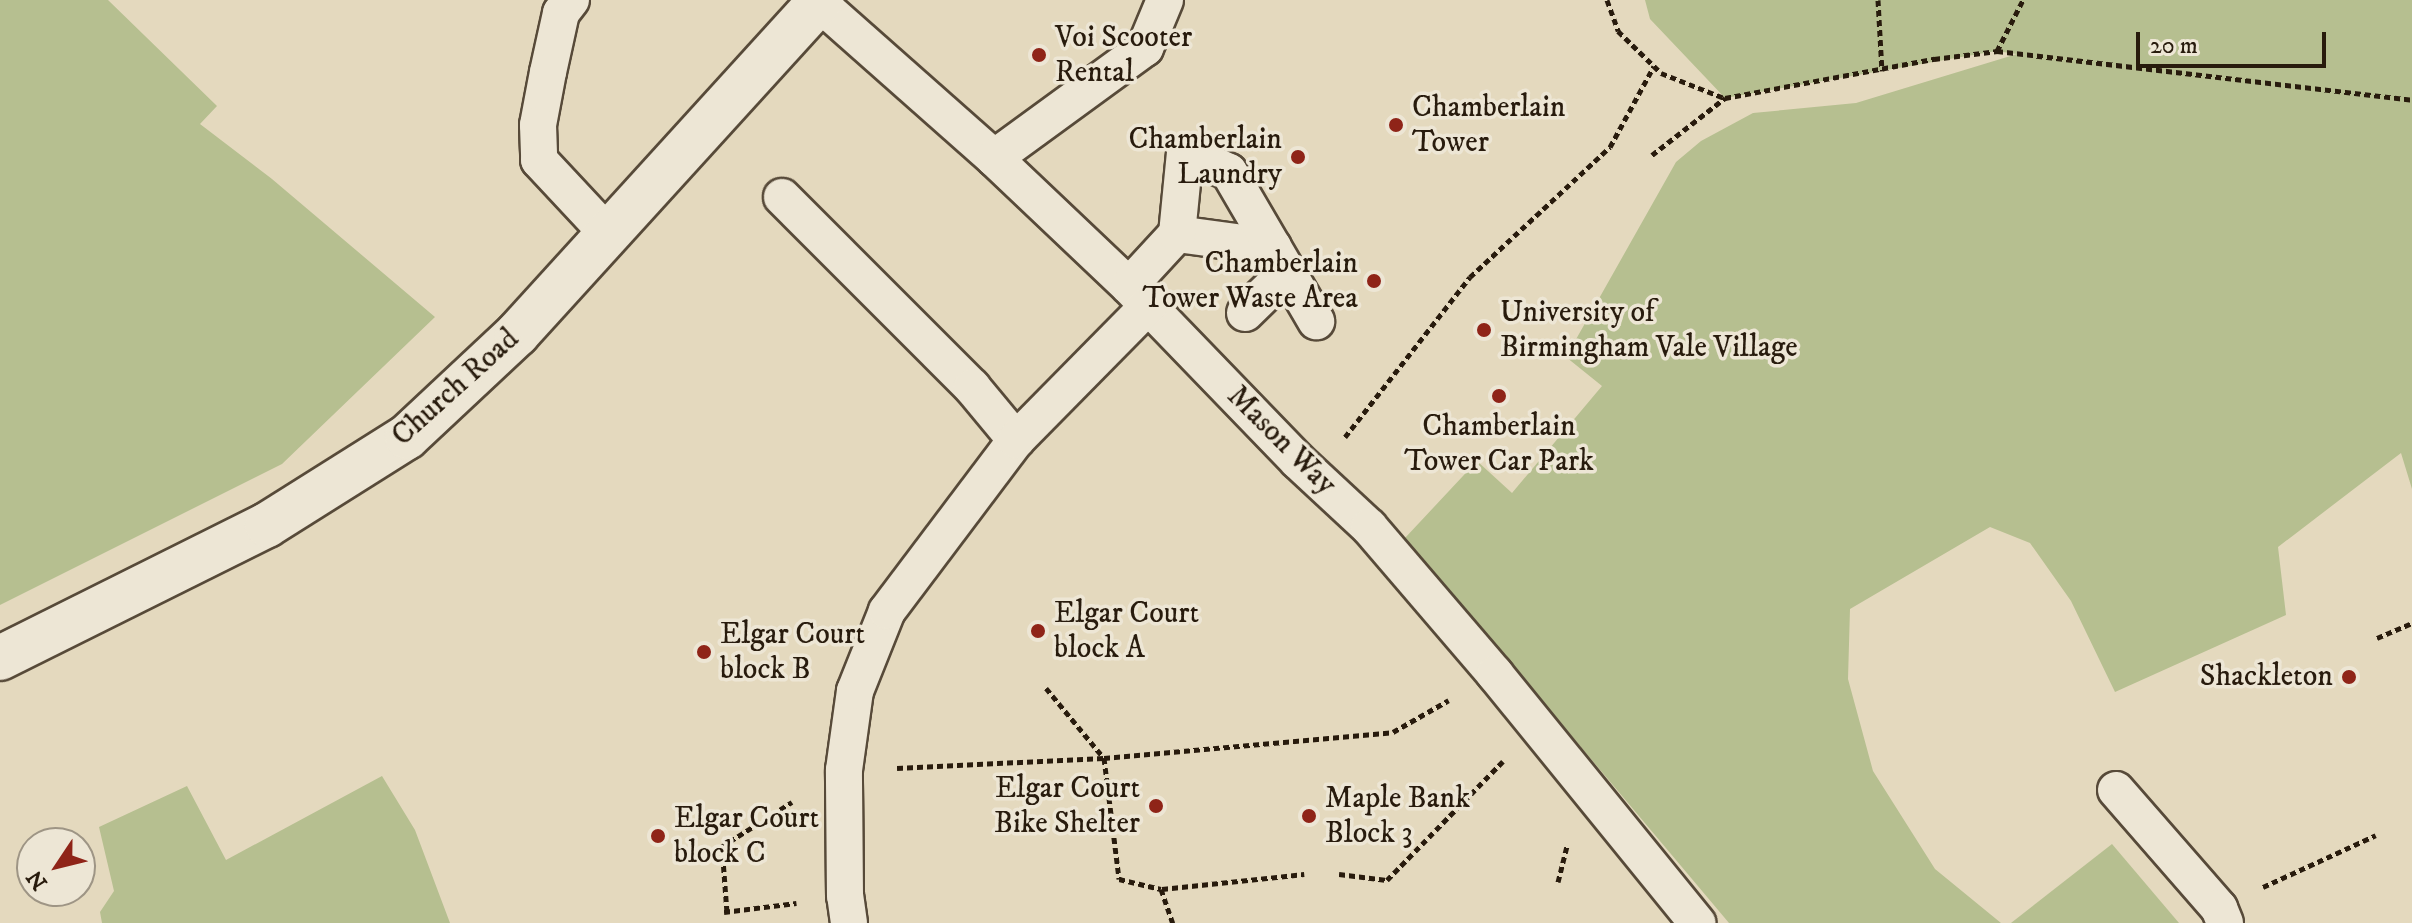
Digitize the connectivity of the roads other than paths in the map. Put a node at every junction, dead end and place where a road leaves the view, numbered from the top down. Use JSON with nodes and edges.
{"nodes":[{"id":1,"x":571,"y":0,"type":"edge"},
{"id":2,"x":1165,"y":0,"type":"edge"},
{"id":3,"x":820,"y":1,"type":"edge"},
{"id":4,"x":994,"y":158,"type":"junction"},
{"id":5,"x":782,"y":197,"type":"dead end"},
{"id":6,"x":1177,"y":234,"type":"junction"},
{"id":7,"x":609,"y":235,"type":"junction"},
{"id":8,"x":1280,"y":260,"type":"junction"},
{"id":9,"x":1139,"y":295,"type":"junction"},
{"id":10,"x":1245,"y":313,"type":"dead end"},
{"id":11,"x":1316,"y":321,"type":"dead end"},
{"id":12,"x":1016,"y":440,"type":"junction"},
{"id":13,"x":0,"y":658,"type":"edge"},
{"id":14,"x":2116,"y":790,"type":"dead end"},
{"id":15,"x":847,"y":909,"type":"edge"},
{"id":16,"x":2222,"y":916,"type":"edge"},
{"id":17,"x":1697,"y":923,"type":"edge"}],
"edges":[{"from":1,"to":7,"type":"lane"},
{"from":2,"to":4,"type":"lane"},
{"from":3,"to":4,"type":"lane","name":"Mason Way"},
{"from":3,"to":7,"type":"main road","name":"Church Road"},
{"from":4,"to":9,"type":"lane","name":"Mason Way"},
{"from":5,"to":12,"type":"lane"},
{"from":6,"to":8,"type":"lane"},
{"from":6,"to":8,"type":"lane"},
{"from":6,"to":9,"type":"lane"},
{"from":7,"to":13,"type":"main road","name":"Church Road"},
{"from":8,"to":10,"type":"lane"},
{"from":8,"to":11,"type":"lane"},
{"from":9,"to":12,"type":"lane"},
{"from":9,"to":17,"type":"lane","name":"Mason Way"},
{"from":12,"to":15,"type":"lane"},
{"from":14,"to":16,"type":"lane"}]}
